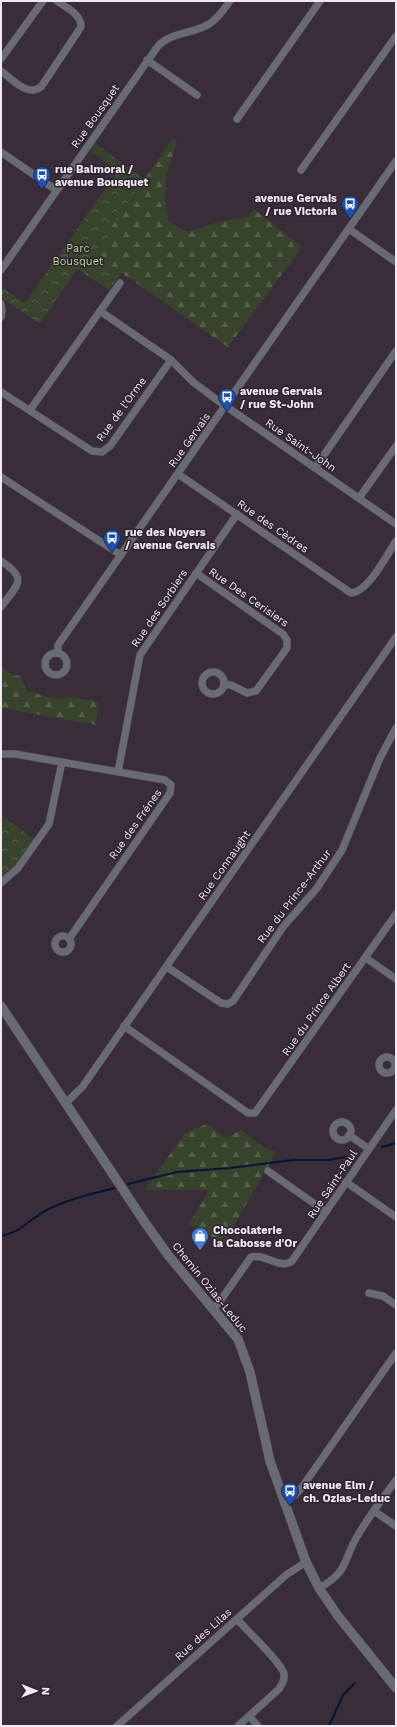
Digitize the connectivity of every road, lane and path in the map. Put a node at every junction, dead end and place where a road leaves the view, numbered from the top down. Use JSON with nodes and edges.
{"nodes":[{"id":1,"x":43,"y":1,"type":"edge"},
{"id":2,"x":57,"y":1,"type":"edge"},
{"id":3,"x":230,"y":1,"type":"edge"},
{"id":4,"x":320,"y":1,"type":"edge"},
{"id":5,"x":396,"y":36,"type":"edge"},
{"id":6,"x":1,"y":59,"type":"edge"},
{"id":7,"x":147,"y":60,"type":"junction"},
{"id":8,"x":1,"y":71,"type":"edge"},
{"id":9,"x":197,"y":95,"type":"dead end"},
{"id":10,"x":237,"y":119,"type":"dead end"},
{"id":11,"x":1,"y":152,"type":"edge"},
{"id":12,"x":396,"y":161,"type":"edge"},
{"id":13,"x":301,"y":170,"type":"dead end"},
{"id":14,"x":56,"y":190,"type":"junction"},
{"id":15,"x":349,"y":229,"type":"junction"},
{"id":16,"x":395,"y":258,"type":"edge"},
{"id":17,"x":1,"y":270,"type":"edge"},
{"id":18,"x":120,"y":283,"type":"dead end"},
{"id":19,"x":1,"y":304,"type":"edge"},
{"id":20,"x":100,"y":311,"type":"junction"},
{"id":21,"x":1,"y":317,"type":"edge"},
{"id":22,"x":396,"y":351,"type":"edge"},
{"id":23,"x":171,"y":360,"type":"junction"},
{"id":24,"x":1,"y":392,"type":"edge"},
{"id":25,"x":226,"y":406,"type":"junction"},
{"id":26,"x":30,"y":410,"type":"junction"},
{"id":27,"x":396,"y":446,"type":"edge"},
{"id":28,"x":315,"y":468,"type":"junction"},
{"id":29,"x":178,"y":474,"type":"junction"},
{"id":30,"x":1,"y":477,"type":"edge"},
{"id":31,"x":359,"y":498,"type":"junction"},
{"id":32,"x":237,"y":514,"type":"junction"},
{"id":33,"x":396,"y":524,"type":"edge"},
{"id":34,"x":396,"y":541,"type":"edge"},
{"id":35,"x":121,"y":555,"type":"junction"},
{"id":36,"x":1,"y":561,"type":"edge"},
{"id":37,"x":196,"y":573,"type":"junction"},
{"id":38,"x":1,"y":607,"type":"edge"},
{"id":39,"x":396,"y":637,"type":"edge"},
{"id":40,"x":58,"y":653,"type":"dead end"},
{"id":41,"x":224,"y":684,"type":"dead end"},
{"id":42,"x":396,"y":728,"type":"edge"},
{"id":43,"x":1,"y":753,"type":"edge"},
{"id":44,"x":62,"y":762,"type":"junction"},
{"id":45,"x":118,"y":772,"type":"junction"},
{"id":46,"x":1,"y":883,"type":"edge"},
{"id":47,"x":396,"y":914,"type":"edge"},
{"id":48,"x":69,"y":939,"type":"dead end"},
{"id":49,"x":366,"y":958,"type":"junction"},
{"id":50,"x":167,"y":967,"type":"junction"},
{"id":51,"x":396,"y":979,"type":"edge"},
{"id":52,"x":1,"y":1006,"type":"edge"},
{"id":53,"x":124,"y":1026,"type":"junction"},
{"id":54,"x":66,"y":1103,"type":"junction"},
{"id":55,"x":396,"y":1110,"type":"edge"},
{"id":56,"x":349,"y":1135,"type":"dead end"},
{"id":57,"x":368,"y":1149,"type":"junction"},
{"id":58,"x":268,"y":1171,"type":"dead end"},
{"id":59,"x":346,"y":1182,"type":"junction"},
{"id":60,"x":326,"y":1212,"type":"junction"},
{"id":61,"x":396,"y":1217,"type":"edge"},
{"id":62,"x":369,"y":1293,"type":"dead end"},
{"id":63,"x":396,"y":1305,"type":"edge"},
{"id":64,"x":213,"y":1308,"type":"junction"},
{"id":65,"x":396,"y":1352,"type":"edge"},
{"id":66,"x":396,"y":1480,"type":"edge"},
{"id":67,"x":283,"y":1501,"type":"junction"},
{"id":68,"x":374,"y":1511,"type":"junction"},
{"id":69,"x":396,"y":1526,"type":"edge"},
{"id":70,"x":306,"y":1562,"type":"junction"},
{"id":71,"x":319,"y":1588,"type":"junction"},
{"id":72,"x":236,"y":1619,"type":"junction"},
{"id":73,"x":396,"y":1688,"type":"edge"},
{"id":74,"x":249,"y":1716,"type":"junction"},
{"id":75,"x":117,"y":1726,"type":"edge"},
{"id":76,"x":238,"y":1726,"type":"edge"},
{"id":77,"x":258,"y":1726,"type":"edge"}],
"edges":[{"from":1,"to":6,"type":"street"},
{"from":2,"to":8,"type":"street"},
{"from":3,"to":7,"type":"street","name":"Rue Bousquet"},
{"from":4,"to":10,"type":"street"},
{"from":5,"to":13,"type":"street"},
{"from":7,"to":9,"type":"street"},
{"from":7,"to":14,"type":"street","name":"Rue Bousquet"},
{"from":11,"to":14,"type":"street"},
{"from":12,"to":15,"type":"street","name":"Rue Gervais"},
{"from":14,"to":17,"type":"street","name":"Rue Bousquet"},
{"from":15,"to":16,"type":"street"},
{"from":15,"to":25,"type":"street","name":"Rue Gervais"},
{"from":18,"to":20,"type":"street"},
{"from":19,"to":21,"type":"street"},
{"from":20,"to":23,"type":"street","name":"Rue Saint-John"},
{"from":20,"to":26,"type":"street"},
{"from":22,"to":28,"type":"street"},
{"from":23,"to":25,"type":"street","name":"Rue Saint-John"},
{"from":23,"to":26,"type":"street","name":"Rue de l'Orme"},
{"from":24,"to":26,"type":"street","name":"Rue de l'Orme"},
{"from":25,"to":28,"type":"street","name":"Rue Saint-John"},
{"from":25,"to":29,"type":"street","name":"Rue Gervais"},
{"from":27,"to":31,"type":"street"},
{"from":28,"to":31,"type":"street","name":"Rue Saint-John"},
{"from":29,"to":32,"type":"street","name":"Rue des Cèdres"},
{"from":29,"to":35,"type":"street","name":"Rue Gervais"},
{"from":30,"to":35,"type":"street"},
{"from":31,"to":33,"type":"street","name":"Rue Saint-John"},
{"from":32,"to":34,"type":"street","name":"Rue des Cèdres"},
{"from":32,"to":37,"type":"street","name":"Rue des Sorbiers"},
{"from":35,"to":40,"type":"street","name":"Rue Gervais"},
{"from":36,"to":38,"type":"street"},
{"from":37,"to":41,"type":"street","name":"Rue Des Cerisiers"},
{"from":37,"to":45,"type":"street","name":"Rue des Sorbiers"},
{"from":39,"to":50,"type":"street","name":"Rue Connaught"},
{"from":42,"to":50,"type":"street","name":"Rue du Prince-Arthur"},
{"from":43,"to":44,"type":"street","name":"Rue des Frénes"},
{"from":44,"to":45,"type":"street","name":"Rue des Frénes"},
{"from":44,"to":46,"type":"street"},
{"from":45,"to":48,"type":"street","name":"Rue des Frénes"},
{"from":47,"to":49,"type":"street","name":"Rue du Prince Albert"},
{"from":49,"to":51,"type":"street"},
{"from":49,"to":53,"type":"street","name":"Rue du Prince Albert"},
{"from":50,"to":53,"type":"street","name":"Rue Connaught"},
{"from":52,"to":54,"type":"street","name":"Chemin Ozias-Leduc"},
{"from":53,"to":54,"type":"street","name":"Rue Connaught"},
{"from":54,"to":64,"type":"street","name":"Chemin Ozias-Leduc"},
{"from":55,"to":57,"type":"street","name":"Rue Saint-Paul"},
{"from":56,"to":57,"type":"street","name":"Rue Saint-Paul"},
{"from":57,"to":59,"type":"street","name":"Rue Saint-Paul"},
{"from":58,"to":60,"type":"street"},
{"from":59,"to":60,"type":"street","name":"Rue Saint-Paul"},
{"from":59,"to":61,"type":"street"},
{"from":60,"to":64,"type":"street","name":"Rue Saint-Paul"},
{"from":62,"to":63,"type":"street"},
{"from":64,"to":67,"type":"street","name":"Chemin Ozias-Leduc"},
{"from":65,"to":67,"type":"street"},
{"from":66,"to":68,"type":"street"},
{"from":67,"to":70,"type":"street","name":"Chemin Ozias-Leduc"},
{"from":68,"to":69,"type":"street"},
{"from":68,"to":71,"type":"street"},
{"from":70,"to":71,"type":"street","name":"Chemin Ozias-Leduc"},
{"from":70,"to":72,"type":"street","name":"Rue des Lilas"},
{"from":71,"to":73,"type":"street","name":"Chemin Ozias-Leduc"},
{"from":72,"to":74,"type":"street"},
{"from":72,"to":75,"type":"street","name":"Rue des Lilas"},
{"from":74,"to":76,"type":"street"},
{"from":74,"to":77,"type":"street"}]}
